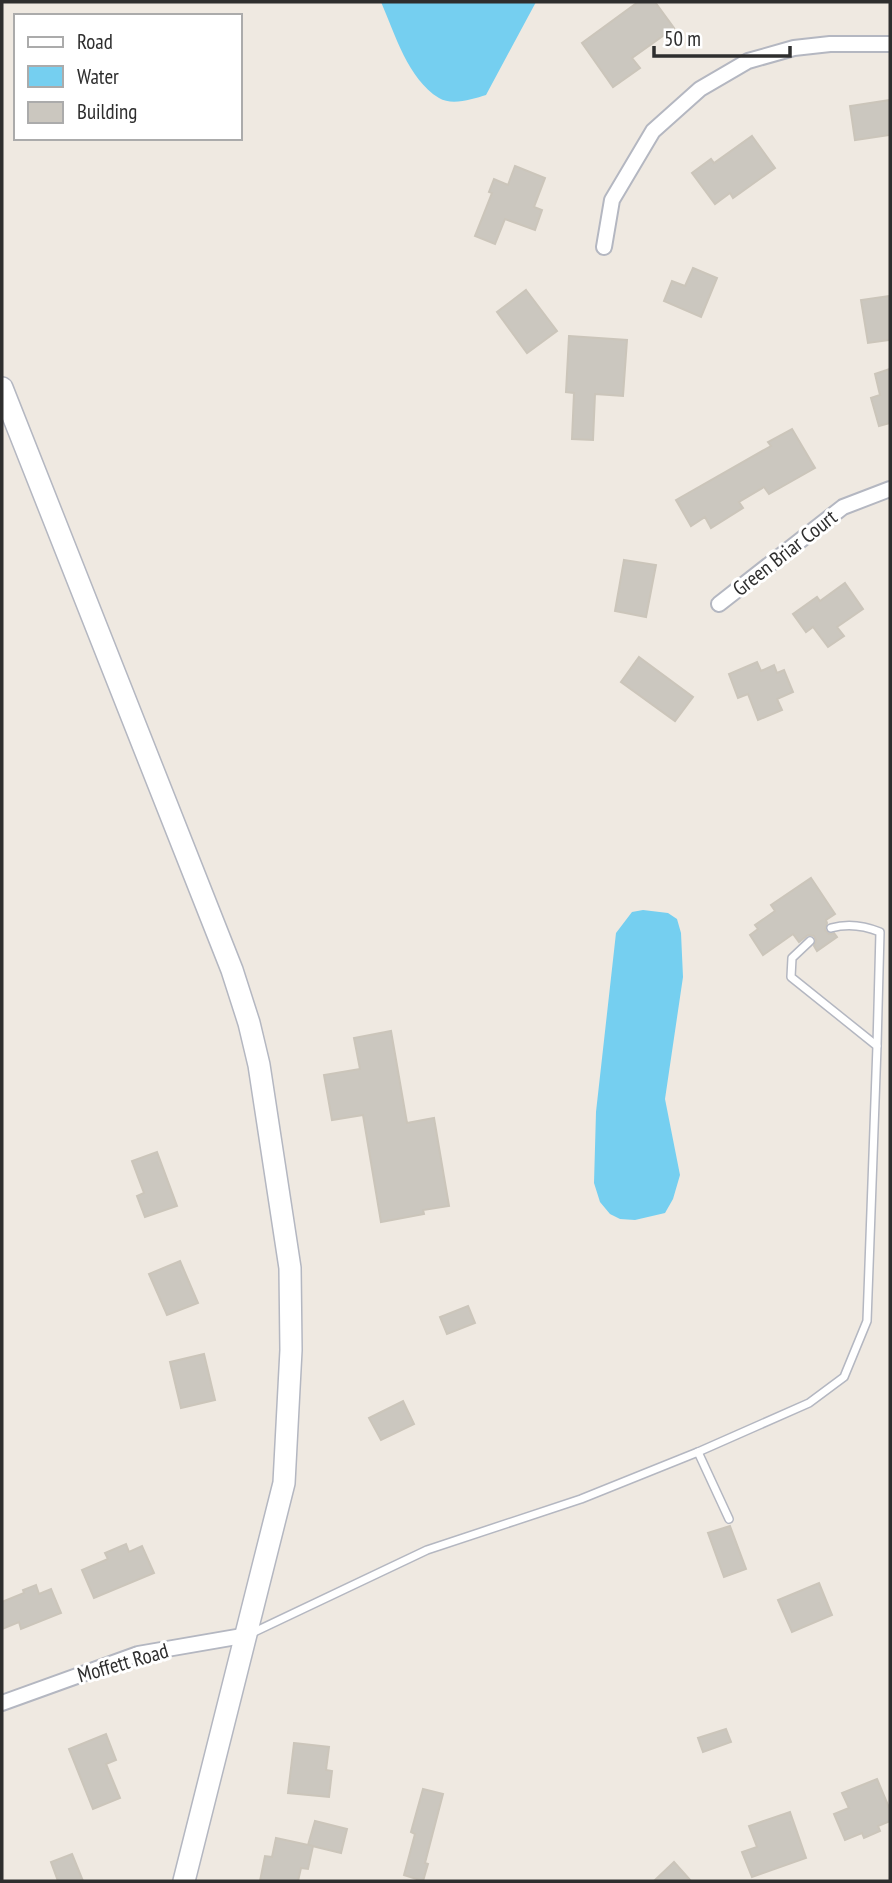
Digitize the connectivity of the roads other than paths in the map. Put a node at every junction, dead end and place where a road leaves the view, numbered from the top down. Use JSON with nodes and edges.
{"nodes":[{"id":1,"x":890,"y":44,"type":"edge"},
{"id":2,"x":604,"y":247,"type":"dead end"},
{"id":3,"x":2,"y":391,"type":"edge"},
{"id":4,"x":890,"y":489,"type":"edge"},
{"id":5,"x":719,"y":604,"type":"dead end"},
{"id":6,"x":831,"y":928,"type":"dead end"},
{"id":7,"x":810,"y":942,"type":"dead end"},
{"id":8,"x":877,"y":1046,"type":"junction"},
{"id":9,"x":698,"y":1452,"type":"junction"},
{"id":10,"x":729,"y":1519,"type":"dead end"},
{"id":11,"x":248,"y":1635,"type":"junction"},
{"id":12,"x":2,"y":1703,"type":"edge"},
{"id":13,"x":184,"y":1881,"type":"edge"}],
"edges":[{"from":1,"to":2,"type":"street"},
{"from":3,"to":11,"type":"main road"},
{"from":4,"to":5,"type":"street","name":"Green Briar Court"},
{"from":6,"to":8,"type":"lane"},
{"from":7,"to":8,"type":"lane"},
{"from":8,"to":9,"type":"lane"},
{"from":9,"to":10,"type":"lane"},
{"from":9,"to":11,"type":"lane"},
{"from":11,"to":12,"type":"street","name":"Moffett Road"},
{"from":11,"to":13,"type":"main road"}]}
